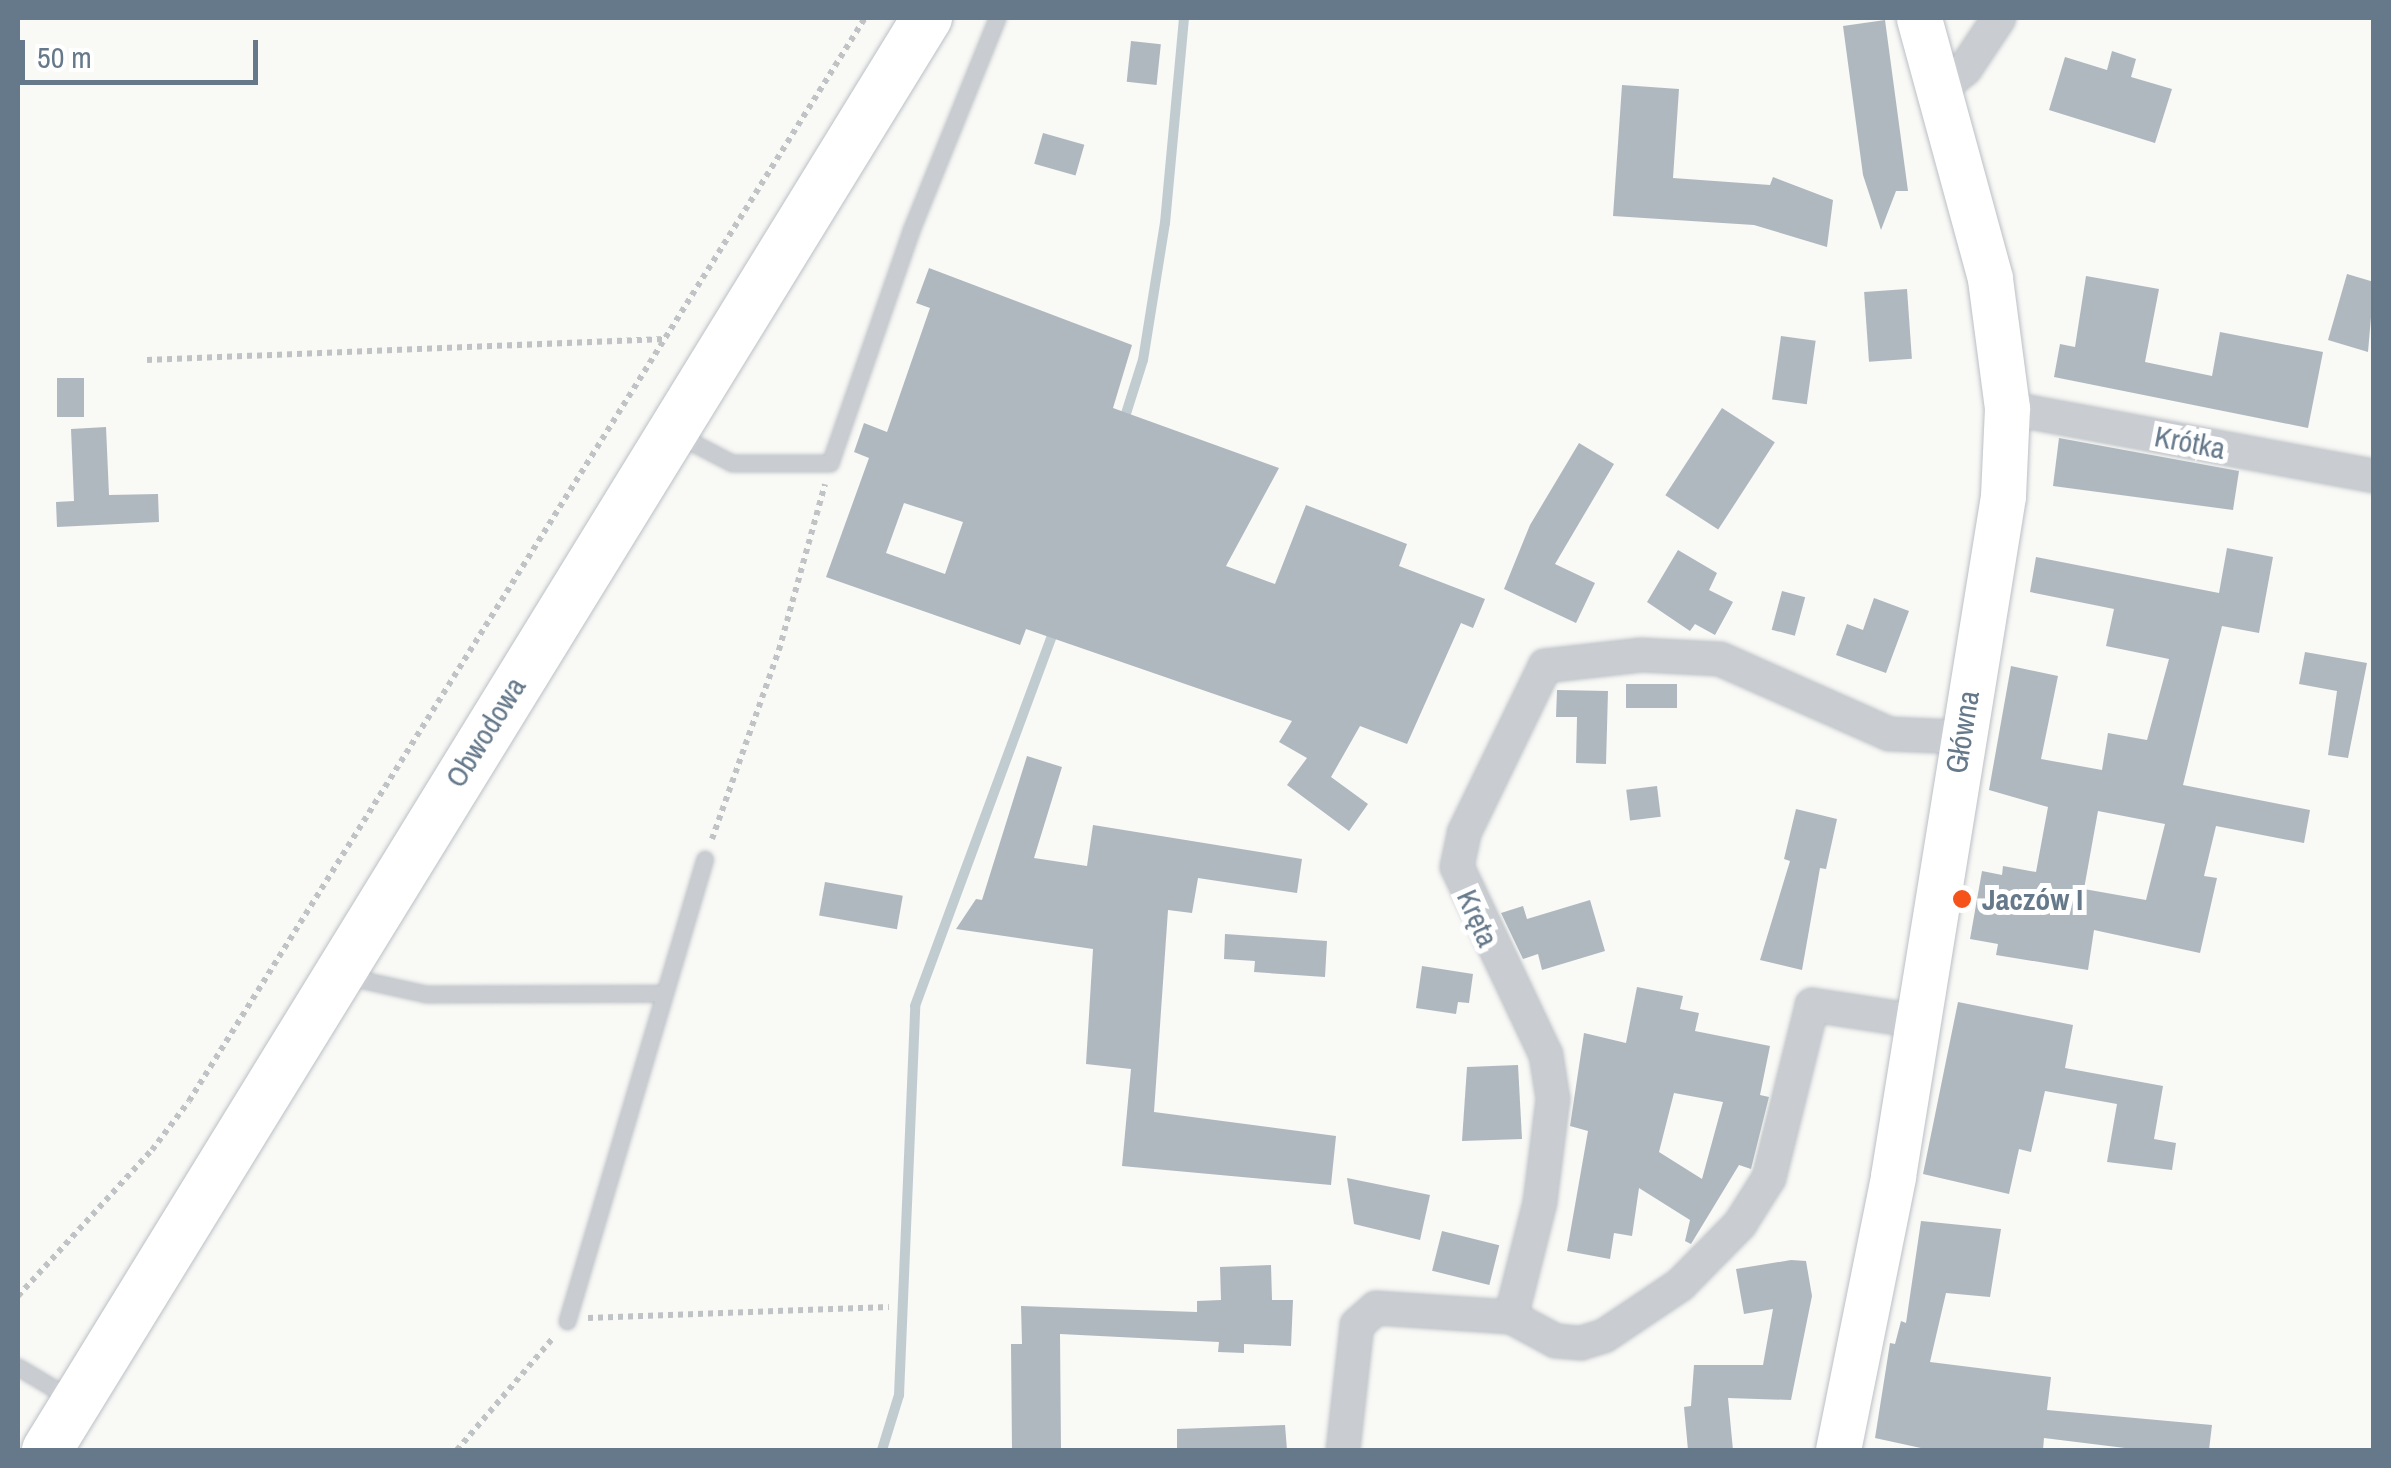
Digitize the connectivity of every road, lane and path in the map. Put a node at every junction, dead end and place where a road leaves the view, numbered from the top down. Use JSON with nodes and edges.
{"nodes":[{"id":1,"x":865,"y":18,"type":"edge"},
{"id":2,"x":927,"y":18,"type":"edge"},
{"id":3,"x":997,"y":18,"type":"edge"},
{"id":4,"x":1919,"y":18,"type":"edge"},
{"id":5,"x":1999,"y":18,"type":"edge"},
{"id":6,"x":1942,"y":88,"type":"junction"},
{"id":7,"x":665,"y":339,"type":"junction"},
{"id":8,"x":147,"y":360,"type":"dead end"},
{"id":9,"x":2007,"y":408,"type":"junction"},
{"id":10,"x":671,"y":430,"type":"junction"},
{"id":11,"x":830,"y":463,"type":"junction"},
{"id":12,"x":2374,"y":476,"type":"edge"},
{"id":13,"x":1960,"y":737,"type":"junction"},
{"id":14,"x":705,"y":859,"type":"joint"},
{"id":15,"x":336,"y":973,"type":"junction"},
{"id":16,"x":662,"y":993,"type":"junction"},
{"id":17,"x":1916,"y":1022,"type":"junction"},
{"id":18,"x":18,"y":1296,"type":"edge"},
{"id":19,"x":889,"y":1308,"type":"dead end"},
{"id":20,"x":1512,"y":1317,"type":"junction"},
{"id":21,"x":568,"y":1321,"type":"junction"},
{"id":22,"x":18,"y":1366,"type":"edge"},
{"id":23,"x":76,"y":1402,"type":"junction"},
{"id":24,"x":47,"y":1450,"type":"edge"},
{"id":25,"x":457,"y":1450,"type":"edge"},
{"id":26,"x":1343,"y":1450,"type":"edge"},
{"id":27,"x":1838,"y":1450,"type":"edge"}],
"edges":[{"from":1,"to":7,"type":"path"},
{"from":2,"to":10,"type":"main road","name":"Obwodowa"},
{"from":3,"to":11,"type":"lane"},
{"from":4,"to":6,"type":"street","name":"Główna"},
{"from":5,"to":6,"type":"street"},
{"from":6,"to":9,"type":"street","name":"Główna"},
{"from":7,"to":8,"type":"path"},
{"from":7,"to":18,"type":"path"},
{"from":9,"to":12,"type":"street","name":"Krótka"},
{"from":9,"to":13,"type":"street","name":"Główna"},
{"from":10,"to":11,"type":"lane"},
{"from":10,"to":15,"type":"main road","name":"Obwodowa"},
{"from":11,"to":14,"type":"path"},
{"from":13,"to":17,"type":"street","name":"Główna"},
{"from":13,"to":20,"type":"street","name":"Kręta"},
{"from":14,"to":16,"type":"lane"},
{"from":15,"to":16,"type":"lane"},
{"from":15,"to":23,"type":"main road","name":"Obwodowa"},
{"from":16,"to":21,"type":"lane"},
{"from":17,"to":20,"type":"street"},
{"from":17,"to":27,"type":"street","name":"Główna"},
{"from":19,"to":21,"type":"path"},
{"from":20,"to":26,"type":"street"},
{"from":21,"to":25,"type":"path"},
{"from":22,"to":23,"type":"lane"},
{"from":23,"to":24,"type":"main road","name":"Obwodowa"}]}
